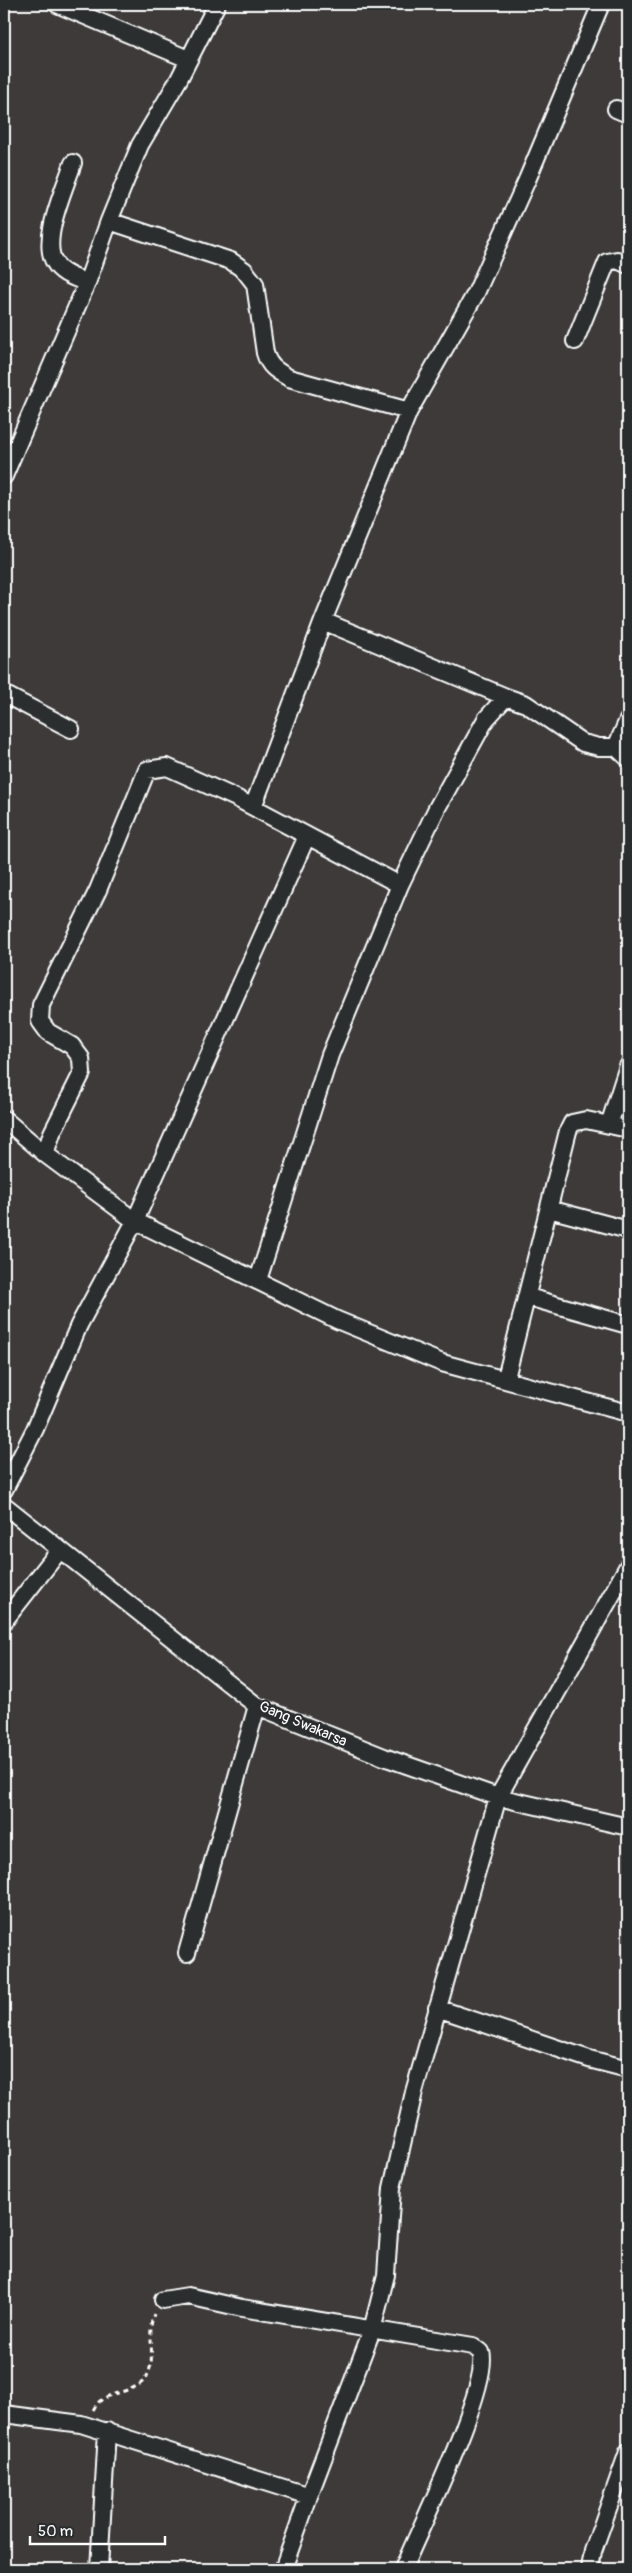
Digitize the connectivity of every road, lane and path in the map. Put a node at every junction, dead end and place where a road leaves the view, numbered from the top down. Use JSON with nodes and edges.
{"nodes":[{"id":1,"x":57,"y":4,"type":"edge"},
{"id":2,"x":217,"y":4,"type":"edge"},
{"id":3,"x":601,"y":4,"type":"edge"},
{"id":4,"x":188,"y":59,"type":"junction"},
{"id":5,"x":73,"y":163,"type":"dead end"},
{"id":6,"x":109,"y":221,"type":"junction"},
{"id":7,"x":628,"y":265,"type":"edge"},
{"id":8,"x":87,"y":283,"type":"junction"},
{"id":9,"x":575,"y":341,"type":"dead end"},
{"id":10,"x":410,"y":411,"type":"junction"},
{"id":11,"x":4,"y":476,"type":"edge"},
{"id":12,"x":323,"y":621,"type":"junction"},
{"id":13,"x":4,"y":694,"type":"edge"},
{"id":14,"x":506,"y":697,"type":"junction"},
{"id":15,"x":628,"y":720,"type":"edge"},
{"id":16,"x":71,"y":729,"type":"dead end"},
{"id":17,"x":622,"y":753,"type":"edge"},
{"id":18,"x":253,"y":807,"type":"junction"},
{"id":19,"x":308,"y":836,"type":"junction"},
{"id":20,"x":400,"y":885,"type":"junction"},
{"id":21,"x":628,"y":1066,"type":"edge"},
{"id":22,"x":4,"y":1119,"type":"edge"},
{"id":23,"x":609,"y":1125,"type":"junction"},
{"id":24,"x":628,"y":1129,"type":"edge"},
{"id":25,"x":45,"y":1154,"type":"junction"},
{"id":26,"x":549,"y":1209,"type":"junction"},
{"id":27,"x":135,"y":1221,"type":"junction"},
{"id":28,"x":628,"y":1230,"type":"edge"},
{"id":29,"x":258,"y":1280,"type":"junction"},
{"id":30,"x":528,"y":1297,"type":"junction"},
{"id":31,"x":628,"y":1325,"type":"edge"},
{"id":32,"x":506,"y":1378,"type":"junction"},
{"id":33,"x":628,"y":1413,"type":"edge"},
{"id":34,"x":4,"y":1490,"type":"edge"},
{"id":35,"x":4,"y":1506,"type":"edge"},
{"id":36,"x":59,"y":1551,"type":"junction"},
{"id":37,"x":628,"y":1566,"type":"edge"},
{"id":38,"x":4,"y":1621,"type":"edge"},
{"id":39,"x":258,"y":1706,"type":"junction"},
{"id":40,"x":498,"y":1797,"type":"junction"},
{"id":41,"x":628,"y":1827,"type":"edge"},
{"id":42,"x":187,"y":1953,"type":"dead end"},
{"id":43,"x":437,"y":2008,"type":"junction"},
{"id":44,"x":628,"y":2069,"type":"edge"},
{"id":45,"x":163,"y":2300,"type":"joint"},
{"id":46,"x":372,"y":2330,"type":"junction"},
{"id":47,"x":4,"y":2414,"type":"edge"},
{"id":48,"x":81,"y":2424,"type":"junction"},
{"id":49,"x":107,"y":2431,"type":"junction"},
{"id":50,"x":628,"y":2452,"type":"edge"},
{"id":51,"x":310,"y":2496,"type":"junction"},
{"id":52,"x":99,"y":2569,"type":"edge"},
{"id":53,"x":283,"y":2569,"type":"edge"},
{"id":54,"x":403,"y":2569,"type":"edge"},
{"id":55,"x":590,"y":2569,"type":"edge"}],
"edges":[{"from":1,"to":4,"type":"street"},
{"from":2,"to":4,"type":"street"},
{"from":3,"to":10,"type":"street"},
{"from":4,"to":6,"type":"street"},
{"from":5,"to":8,"type":"street"},
{"from":6,"to":8,"type":"street"},
{"from":6,"to":10,"type":"street"},
{"from":7,"to":9,"type":"street"},
{"from":8,"to":11,"type":"street"},
{"from":10,"to":12,"type":"street"},
{"from":12,"to":14,"type":"street"},
{"from":12,"to":18,"type":"street"},
{"from":13,"to":16,"type":"street"},
{"from":14,"to":17,"type":"street"},
{"from":14,"to":20,"type":"street"},
{"from":15,"to":17,"type":"street"},
{"from":18,"to":19,"type":"street"},
{"from":18,"to":25,"type":"street"},
{"from":19,"to":20,"type":"street"},
{"from":19,"to":27,"type":"street"},
{"from":20,"to":29,"type":"street"},
{"from":21,"to":23,"type":"street"},
{"from":22,"to":25,"type":"street"},
{"from":23,"to":24,"type":"street"},
{"from":23,"to":26,"type":"street"},
{"from":25,"to":27,"type":"street"},
{"from":26,"to":28,"type":"street"},
{"from":26,"to":30,"type":"street"},
{"from":27,"to":29,"type":"street"},
{"from":27,"to":34,"type":"street"},
{"from":29,"to":32,"type":"street"},
{"from":30,"to":31,"type":"street"},
{"from":30,"to":32,"type":"street"},
{"from":32,"to":33,"type":"street"},
{"from":35,"to":36,"type":"street","name":"Gang Swakarsa"},
{"from":36,"to":38,"type":"street"},
{"from":36,"to":39,"type":"street","name":"Gang Swakarsa"},
{"from":37,"to":40,"type":"street"},
{"from":39,"to":40,"type":"street","name":"Gang Swakarsa"},
{"from":39,"to":42,"type":"street"},
{"from":40,"to":41,"type":"street","name":"Gang Swakarsa"},
{"from":40,"to":43,"type":"street"},
{"from":43,"to":44,"type":"street"},
{"from":43,"to":46,"type":"street"},
{"from":45,"to":46,"type":"street"},
{"from":45,"to":48,"type":"path"},
{"from":46,"to":51,"type":"street"},
{"from":46,"to":54,"type":"street"},
{"from":47,"to":48,"type":"street"},
{"from":48,"to":49,"type":"street"},
{"from":49,"to":51,"type":"street"},
{"from":49,"to":52,"type":"street"},
{"from":50,"to":55,"type":"street"},
{"from":51,"to":53,"type":"street"}]}
